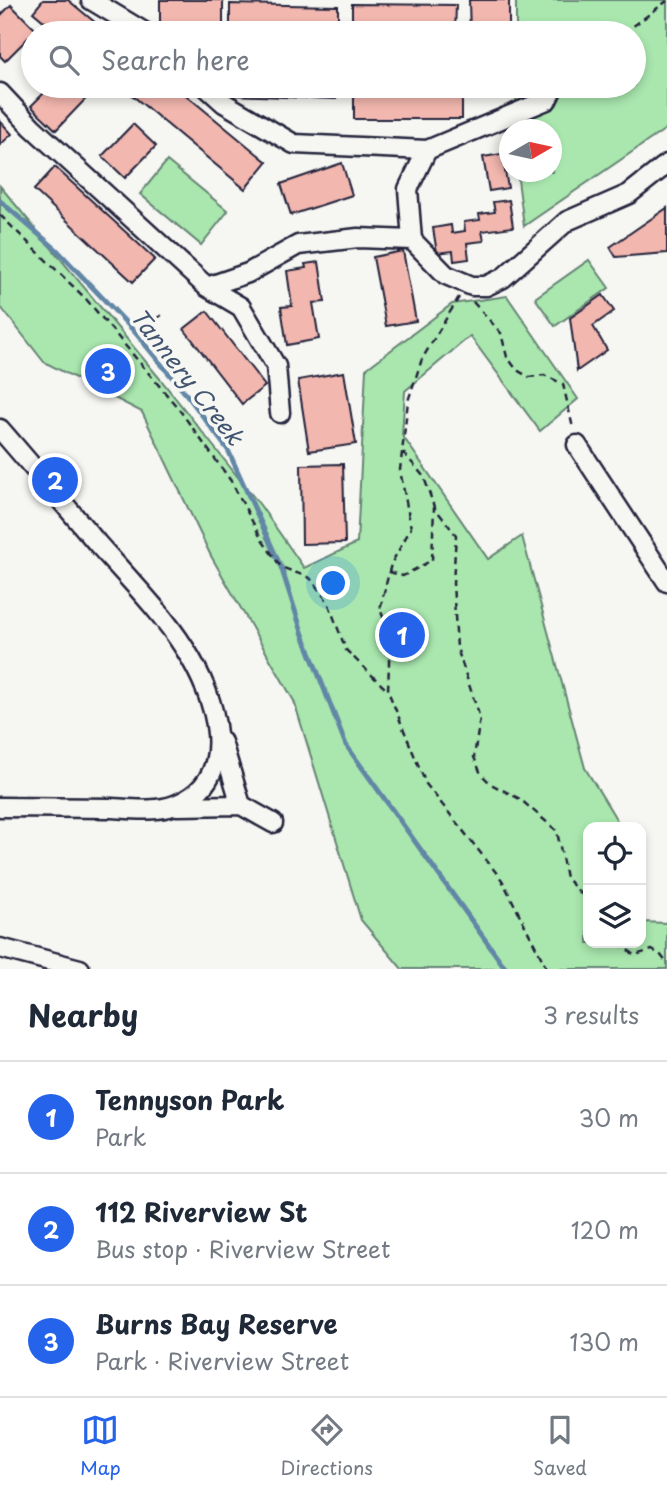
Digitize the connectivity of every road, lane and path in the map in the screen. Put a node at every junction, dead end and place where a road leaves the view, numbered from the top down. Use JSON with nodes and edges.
{"nodes":[{"id":1,"x":91,"y":0,"type":"edge"},
{"id":2,"x":667,"y":1,"type":"edge"},
{"id":3,"x":126,"y":21,"type":"edge"},
{"id":4,"x":640,"y":21,"type":"edge"},
{"id":5,"x":0,"y":93,"type":"edge"},
{"id":6,"x":218,"y":98,"type":"edge"},
{"id":7,"x":548,"y":98,"type":"edge"},
{"id":8,"x":427,"y":150,"type":"junction"},
{"id":9,"x":667,"y":164,"type":"edge"},
{"id":10,"x":0,"y":215,"type":"edge"},
{"id":11,"x":412,"y":240,"type":"junction"},
{"id":12,"x":206,"y":287,"type":"junction"},
{"id":13,"x":467,"y":289,"type":"junction"},
{"id":14,"x":163,"y":314,"type":"dead end"},
{"id":15,"x":156,"y":319,"type":"dead end"},
{"id":16,"x":281,"y":413,"type":"dead end"},
{"id":17,"x":0,"y":429,"type":"edge"},
{"id":18,"x":577,"y":445,"type":"joint"},
{"id":19,"x":403,"y":451,"type":"junction"},
{"id":20,"x":434,"y":507,"type":"junction"},
{"id":21,"x":390,"y":572,"type":"junction"},
{"id":22,"x":667,"y":582,"type":"edge"},
{"id":23,"x":388,"y":691,"type":"junction"},
{"id":24,"x":219,"y":732,"type":"junction"},
{"id":25,"x":241,"y":805,"type":"junction"},
{"id":26,"x":173,"y":806,"type":"junction"},
{"id":27,"x":0,"y":807,"type":"edge"},
{"id":28,"x":273,"y":823,"type":"dead end"},
{"id":29,"x":583,"y":895,"type":"edge"},
{"id":30,"x":0,"y":948,"type":"edge"},
{"id":31,"x":625,"y":948,"type":"edge"},
{"id":32,"x":667,"y":963,"type":"edge"},
{"id":33,"x":80,"y":969,"type":"edge"},
{"id":34,"x":547,"y":969,"type":"edge"}],
"edges":[{"from":1,"to":3,"type":"street"},
{"from":2,"to":4,"type":"path"},
{"from":5,"to":12,"type":"street"},
{"from":6,"to":8,"type":"street"},
{"from":7,"to":8,"type":"street"},
{"from":8,"to":11,"type":"street"},
{"from":9,"to":13,"type":"street"},
{"from":10,"to":23,"type":"path"},
{"from":11,"to":12,"type":"street"},
{"from":11,"to":13,"type":"street"},
{"from":12,"to":16,"type":"street"},
{"from":13,"to":18,"type":"path"},
{"from":13,"to":19,"type":"path"},
{"from":14,"to":15,"type":"path"},
{"from":17,"to":24,"type":"street"},
{"from":18,"to":22,"type":"street"},
{"from":19,"to":20,"type":"path"},
{"from":19,"to":21,"type":"path"},
{"from":20,"to":21,"type":"path"},
{"from":20,"to":29,"type":"path"},
{"from":21,"to":23,"type":"path"},
{"from":23,"to":34,"type":"path"},
{"from":24,"to":25,"type":"street"},
{"from":24,"to":26,"type":"street"},
{"from":25,"to":26,"type":"street"},
{"from":25,"to":28,"type":"street"},
{"from":26,"to":27,"type":"street"},
{"from":30,"to":33,"type":"street"},
{"from":31,"to":32,"type":"path"}]}
